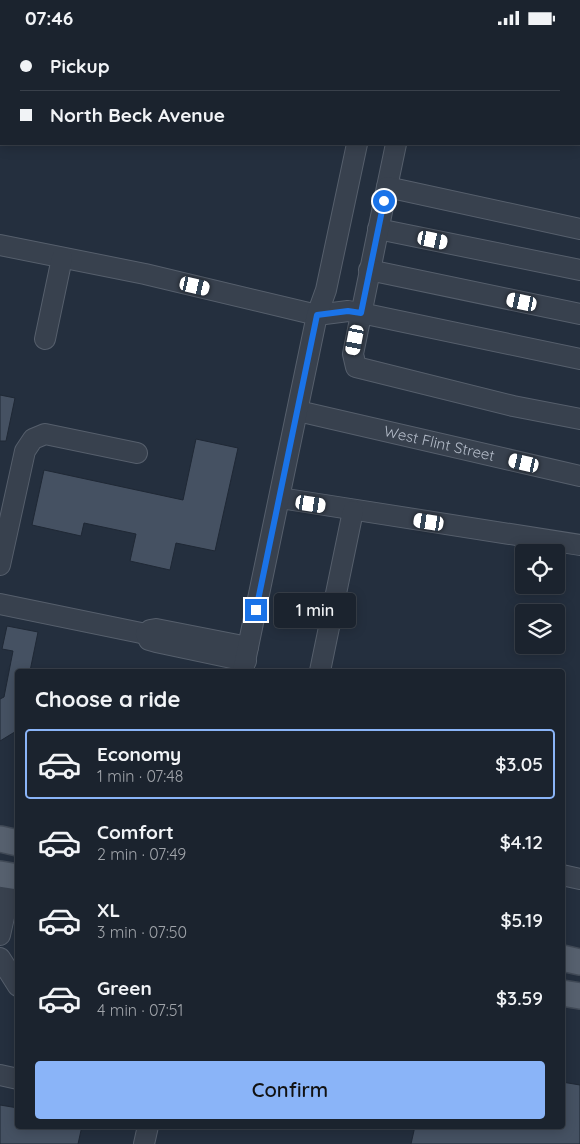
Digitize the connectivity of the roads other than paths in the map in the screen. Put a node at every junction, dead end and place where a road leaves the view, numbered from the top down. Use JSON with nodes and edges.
{"nodes":[{"id":1,"x":357,"y":145,"type":"edge"},
{"id":2,"x":396,"y":145,"type":"edge"},
{"id":3,"x":387,"y":187,"type":"junction"},
{"id":4,"x":378,"y":229,"type":"junction"},
{"id":5,"x":580,"y":229,"type":"edge"},
{"id":6,"x":0,"y":245,"type":"edge"},
{"id":7,"x":62,"y":258,"type":"junction"},
{"id":8,"x":369,"y":270,"type":"junction"},
{"id":9,"x":580,"y":270,"type":"edge"},
{"id":10,"x":361,"y":313,"type":"junction"},
{"id":11,"x":317,"y":315,"type":"junction"},
{"id":12,"x":580,"y":315,"type":"edge"},
{"id":13,"x":45,"y":339,"type":"dead end"},
{"id":14,"x":580,"y":359,"type":"edge"},
{"id":15,"x":298,"y":411,"type":"junction"},
{"id":16,"x":580,"y":419,"type":"edge"},
{"id":17,"x":137,"y":453,"type":"dead end"},
{"id":18,"x":580,"y":476,"type":"edge"},
{"id":19,"x":280,"y":498,"type":"junction"},
{"id":20,"x":353,"y":511,"type":"junction"},
{"id":21,"x":580,"y":545,"type":"edge"},
{"id":22,"x":0,"y":565,"type":"edge"},
{"id":23,"x":0,"y":604,"type":"edge"},
{"id":24,"x":246,"y":660,"type":"edge"},
{"id":25,"x":320,"y":669,"type":"edge"},
{"id":26,"x":0,"y":839,"type":"edge"},
{"id":27,"x":15,"y":842,"type":"edge"},
{"id":28,"x":10,"y":876,"type":"edge"},
{"id":29,"x":565,"y":876,"type":"edge"},
{"id":30,"x":580,"y":879,"type":"edge"},
{"id":31,"x":0,"y":935,"type":"edge"},
{"id":32,"x":0,"y":958,"type":"edge"},
{"id":33,"x":565,"y":960,"type":"edge"},
{"id":34,"x":580,"y":962,"type":"edge"},
{"id":35,"x":15,"y":981,"type":"edge"},
{"id":36,"x":565,"y":994,"type":"edge"},
{"id":37,"x":580,"y":997,"type":"edge"},
{"id":38,"x":0,"y":1075,"type":"edge"},
{"id":39,"x":15,"y":1078,"type":"edge"},
{"id":40,"x":147,"y":1129,"type":"edge"},
{"id":41,"x":144,"y":1144,"type":"edge"}],
"edges":[{"from":1,"to":11,"type":"street"},
{"from":2,"to":3,"type":"street"},
{"from":3,"to":4,"type":"street"},
{"from":3,"to":5,"type":"street"},
{"from":4,"to":8,"type":"street"},
{"from":4,"to":9,"type":"street"},
{"from":6,"to":7,"type":"street"},
{"from":7,"to":11,"type":"street"},
{"from":7,"to":13,"type":"street"},
{"from":8,"to":10,"type":"street"},
{"from":8,"to":12,"type":"street"},
{"from":10,"to":11,"type":"street"},
{"from":10,"to":14,"type":"street"},
{"from":10,"to":16,"type":"street"},
{"from":11,"to":15,"type":"street"},
{"from":15,"to":18,"type":"street","name":"West Flint Street"},
{"from":15,"to":19,"type":"street"},
{"from":17,"to":22,"type":"street"},
{"from":19,"to":20,"type":"street"},
{"from":19,"to":24,"type":"street"},
{"from":20,"to":21,"type":"street"},
{"from":20,"to":25,"type":"street"},
{"from":23,"to":24,"type":"street"},
{"from":26,"to":27,"type":"main road"},
{"from":28,"to":31,"type":"street"},
{"from":29,"to":30,"type":"street"},
{"from":32,"to":35,"type":"street"},
{"from":33,"to":34,"type":"main road"},
{"from":36,"to":37,"type":"main road"},
{"from":38,"to":39,"type":"street"},
{"from":40,"to":41,"type":"street"}]}
